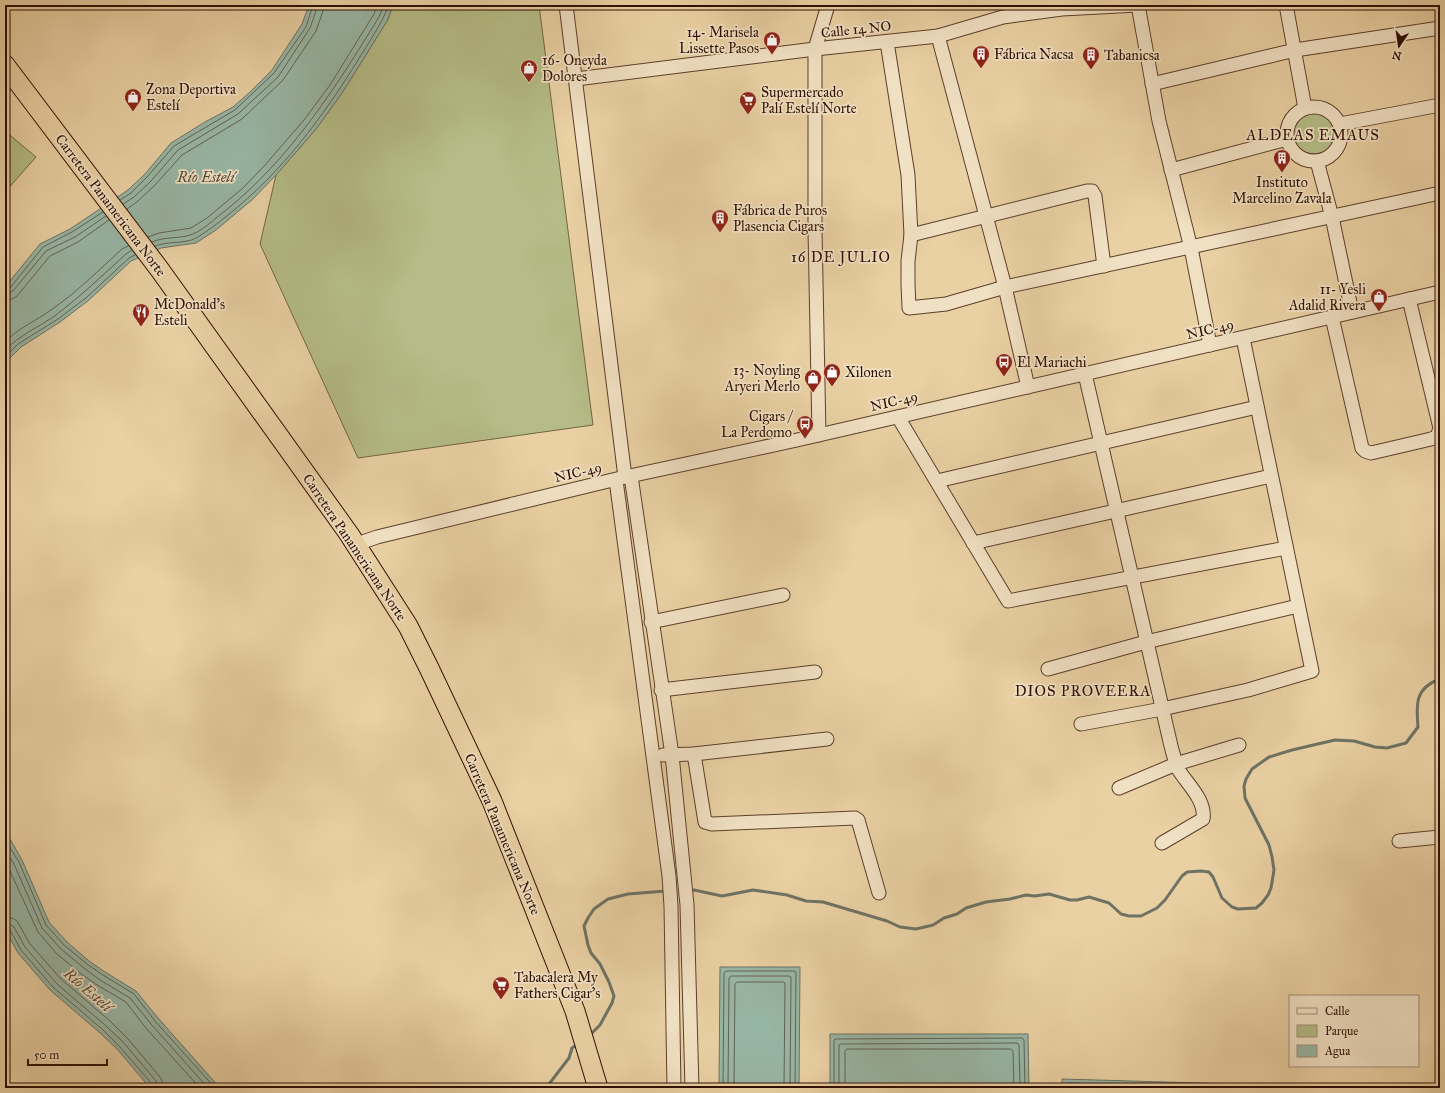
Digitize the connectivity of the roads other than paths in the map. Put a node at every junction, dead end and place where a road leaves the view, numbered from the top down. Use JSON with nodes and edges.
{"nodes":[{"id":1,"x":566,"y":5,"type":"edge"},
{"id":2,"x":828,"y":5,"type":"edge"},
{"id":3,"x":1122,"y":5,"type":"edge"},
{"id":4,"x":1138,"y":5,"type":"edge"},
{"id":5,"x":1286,"y":5,"type":"edge"},
{"id":6,"x":1062,"y":7,"type":"edge"},
{"id":7,"x":1440,"y":28,"type":"edge"},
{"id":8,"x":938,"y":36,"type":"junction"},
{"id":9,"x":887,"y":42,"type":"junction"},
{"id":10,"x":815,"y":49,"type":"junction"},
{"id":11,"x":1294,"y":50,"type":"junction"},
{"id":12,"x":5,"y":65,"type":"edge"},
{"id":13,"x":576,"y":79,"type":"junction"},
{"id":14,"x":1152,"y":84,"type":"junction"},
{"id":15,"x":1440,"y":105,"type":"edge"},
{"id":16,"x":1305,"y":108,"type":"junction"},
{"id":17,"x":1340,"y":124,"type":"junction"},
{"id":18,"x":1287,"y":139,"type":"junction"},
{"id":19,"x":1317,"y":161,"type":"junction"},
{"id":20,"x":1172,"y":170,"type":"junction"},
{"id":21,"x":1440,"y":193,"type":"edge"},
{"id":22,"x":986,"y":216,"type":"junction"},
{"id":23,"x":1332,"y":217,"type":"junction"},
{"id":24,"x":911,"y":235,"type":"junction"},
{"id":25,"x":1191,"y":248,"type":"junction"},
{"id":26,"x":1104,"y":266,"type":"junction"},
{"id":27,"x":1005,"y":288,"type":"junction"},
{"id":28,"x":1440,"y":292,"type":"edge"},
{"id":29,"x":1409,"y":299,"type":"junction"},
{"id":30,"x":1352,"y":312,"type":"junction"},
{"id":31,"x":1332,"y":317,"type":"junction"},
{"id":32,"x":1243,"y":338,"type":"junction"},
{"id":33,"x":1210,"y":345,"type":"junction"},
{"id":34,"x":1085,"y":374,"type":"junction"},
{"id":35,"x":1028,"y":387,"type":"junction"},
{"id":36,"x":1257,"y":408,"type":"junction"},
{"id":37,"x":898,"y":417,"type":"junction"},
{"id":38,"x":819,"y":435,"type":"junction"},
{"id":39,"x":1101,"y":444,"type":"junction"},
{"id":40,"x":1271,"y":476,"type":"junction"},
{"id":41,"x":624,"y":477,"type":"junction"},
{"id":42,"x":937,"y":481,"type":"junction"},
{"id":43,"x":1116,"y":511,"type":"junction"},
{"id":44,"x":973,"y":543,"type":"junction"},
{"id":45,"x":356,"y":544,"type":"junction"},
{"id":46,"x":1286,"y":548,"type":"junction"},
{"id":47,"x":1132,"y":578,"type":"junction"},
{"id":48,"x":783,"y":595,"type":"dead end"},
{"id":49,"x":1298,"y":606,"type":"junction"},
{"id":50,"x":652,"y":622,"type":"junction"},
{"id":51,"x":1146,"y":642,"type":"junction"},
{"id":52,"x":1048,"y":669,"type":"dead end"},
{"id":53,"x":815,"y":672,"type":"dead end"},
{"id":54,"x":661,"y":690,"type":"junction"},
{"id":55,"x":1162,"y":709,"type":"junction"},
{"id":56,"x":1080,"y":724,"type":"dead end"},
{"id":57,"x":827,"y":739,"type":"dead end"},
{"id":58,"x":1238,"y":745,"type":"dead end"},
{"id":59,"x":694,"y":754,"type":"junction"},
{"id":60,"x":672,"y":755,"type":"junction"},
{"id":61,"x":653,"y":756,"type":"junction"},
{"id":62,"x":1176,"y":764,"type":"junction"},
{"id":63,"x":1118,"y":788,"type":"dead end"},
{"id":64,"x":1440,"y":837,"type":"edge"},
{"id":65,"x":1399,"y":841,"type":"dead end"},
{"id":66,"x":1162,"y":843,"type":"dead end"},
{"id":67,"x":879,"y":893,"type":"dead end"},
{"id":68,"x":598,"y":1088,"type":"edge"},
{"id":69,"x":674,"y":1088,"type":"edge"},
{"id":70,"x":692,"y":1088,"type":"edge"}],
"edges":[{"from":1,"to":13,"type":"street"},
{"from":2,"to":10,"type":"street"},
{"from":3,"to":4,"type":"street","name":"Calle 14 NO"},
{"from":3,"to":6,"type":"street","name":"Calle 14 NO"},
{"from":4,"to":14,"type":"street"},
{"from":5,"to":11,"type":"street"},
{"from":6,"to":8,"type":"street","name":"Calle 14 NO"},
{"from":7,"to":11,"type":"street"},
{"from":8,"to":9,"type":"street","name":"Calle 14 NO"},
{"from":8,"to":22,"type":"street"},
{"from":9,"to":10,"type":"street","name":"Calle 14 NO"},
{"from":9,"to":24,"type":"street"},
{"from":10,"to":13,"type":"street","name":"Calle 14 NO"},
{"from":10,"to":38,"type":"street"},
{"from":11,"to":14,"type":"street"},
{"from":11,"to":16,"type":"street"},
{"from":12,"to":45,"type":"highway","name":"Carretera Panamericana Norte"},
{"from":13,"to":41,"type":"street"},
{"from":14,"to":20,"type":"street"},
{"from":15,"to":17,"type":"street"},
{"from":16,"to":17,"type":"street"},
{"from":16,"to":18,"type":"street"},
{"from":17,"to":19,"type":"street"},
{"from":18,"to":19,"type":"street"},
{"from":18,"to":20,"type":"street"},
{"from":19,"to":23,"type":"street"},
{"from":20,"to":25,"type":"street"},
{"from":21,"to":23,"type":"street"},
{"from":22,"to":24,"type":"street"},
{"from":22,"to":26,"type":"street"},
{"from":22,"to":27,"type":"street"},
{"from":23,"to":25,"type":"street"},
{"from":23,"to":30,"type":"street"},
{"from":24,"to":27,"type":"street"},
{"from":25,"to":26,"type":"street"},
{"from":25,"to":33,"type":"street"},
{"from":26,"to":27,"type":"street"},
{"from":27,"to":35,"type":"street"},
{"from":28,"to":29,"type":"street","name":"NIC-49","number":"NIC-49"},
{"from":29,"to":30,"type":"street","name":"NIC-49","number":"NIC-49"},
{"from":29,"to":31,"type":"street"},
{"from":30,"to":31,"type":"street","name":"NIC-49","number":"NIC-49"},
{"from":31,"to":32,"type":"street","name":"NIC-49","number":"NIC-49"},
{"from":32,"to":33,"type":"street","name":"NIC-49","number":"NIC-49"},
{"from":32,"to":36,"type":"street"},
{"from":33,"to":34,"type":"street","name":"NIC-49","number":"NIC-49"},
{"from":34,"to":35,"type":"street","name":"NIC-49","number":"NIC-49"},
{"from":34,"to":39,"type":"street"},
{"from":35,"to":37,"type":"street","name":"NIC-49","number":"NIC-49"},
{"from":36,"to":39,"type":"street"},
{"from":36,"to":40,"type":"street"},
{"from":37,"to":38,"type":"street","name":"NIC-49","number":"NIC-49"},
{"from":37,"to":42,"type":"street"},
{"from":38,"to":41,"type":"street","name":"NIC-49","number":"NIC-49"},
{"from":39,"to":42,"type":"street"},
{"from":39,"to":43,"type":"street"},
{"from":40,"to":43,"type":"street"},
{"from":40,"to":46,"type":"street"},
{"from":41,"to":45,"type":"street","name":"NIC-49","number":"NIC-49"},
{"from":41,"to":50,"type":"street"},
{"from":41,"to":61,"type":"street"},
{"from":42,"to":44,"type":"street"},
{"from":43,"to":44,"type":"street"},
{"from":43,"to":47,"type":"street"},
{"from":44,"to":47,"type":"street"},
{"from":45,"to":68,"type":"highway","name":"Carretera Panamericana Norte"},
{"from":46,"to":47,"type":"street"},
{"from":46,"to":49,"type":"street"},
{"from":47,"to":51,"type":"street"},
{"from":48,"to":50,"type":"street"},
{"from":49,"to":51,"type":"street"},
{"from":49,"to":55,"type":"street"},
{"from":50,"to":54,"type":"street"},
{"from":51,"to":52,"type":"street"},
{"from":51,"to":55,"type":"street"},
{"from":53,"to":54,"type":"street"},
{"from":54,"to":60,"type":"street"},
{"from":55,"to":56,"type":"street"},
{"from":55,"to":62,"type":"street"},
{"from":57,"to":59,"type":"street"},
{"from":58,"to":62,"type":"street"},
{"from":59,"to":60,"type":"street"},
{"from":59,"to":67,"type":"street"},
{"from":60,"to":61,"type":"street"},
{"from":60,"to":70,"type":"street"},
{"from":61,"to":69,"type":"street"},
{"from":62,"to":63,"type":"street"},
{"from":62,"to":66,"type":"street"},
{"from":64,"to":65,"type":"street"}]}
